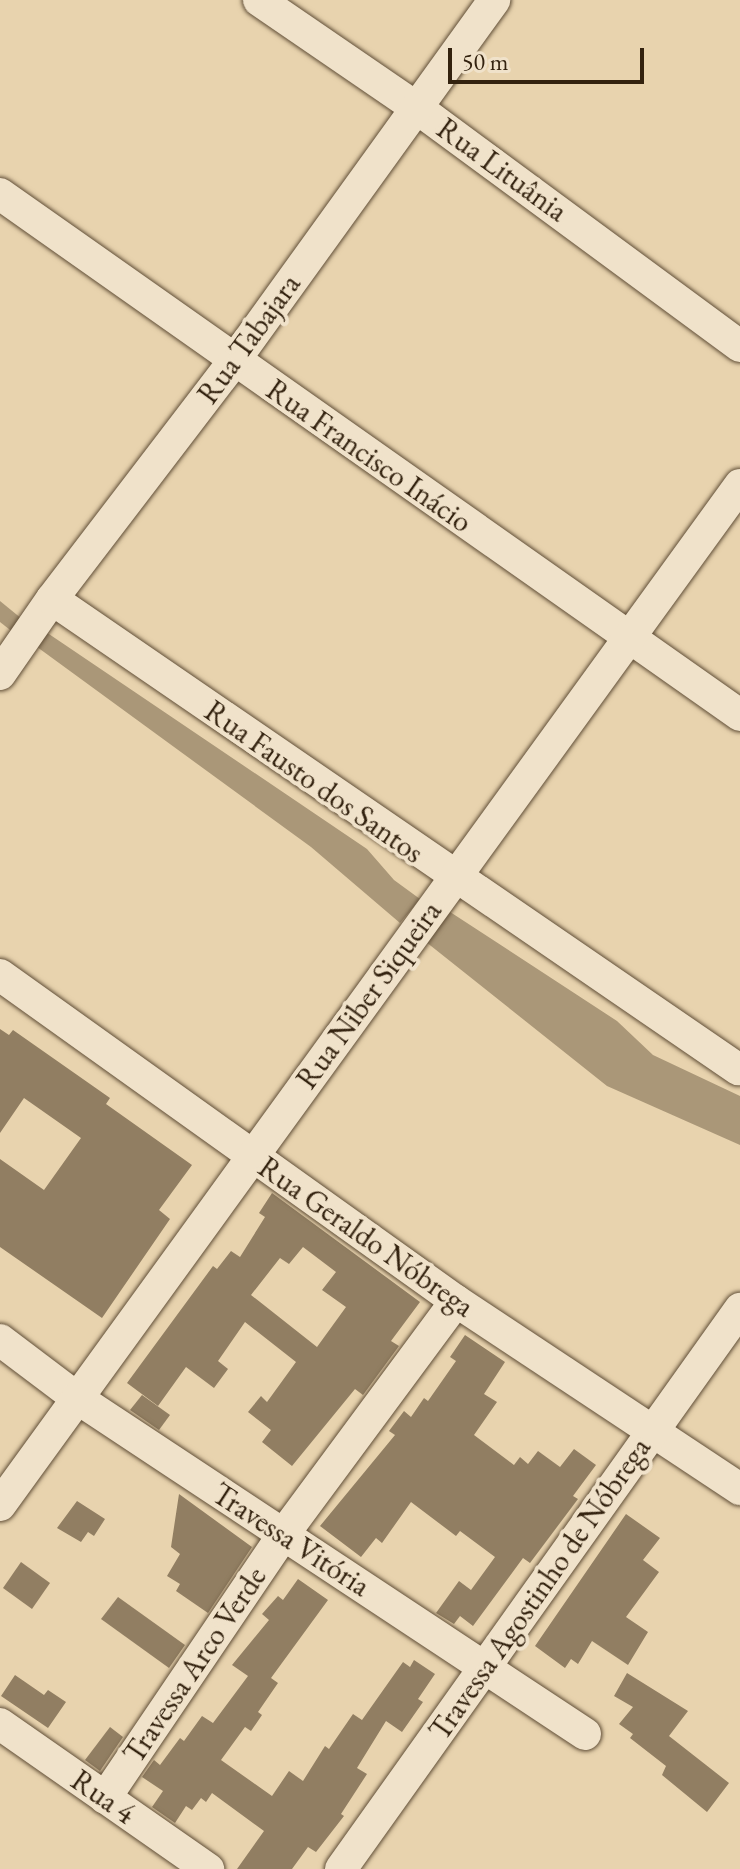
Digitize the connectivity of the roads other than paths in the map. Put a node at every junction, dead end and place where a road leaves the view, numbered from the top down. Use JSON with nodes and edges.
{"nodes":[{"id":1,"x":259,"y":0,"type":"edge"},
{"id":2,"x":494,"y":0,"type":"edge"},
{"id":3,"x":417,"y":108,"type":"junction"},
{"id":4,"x":0,"y":194,"type":"edge"},
{"id":5,"x":740,"y":346,"type":"edge"},
{"id":6,"x":234,"y":361,"type":"junction"},
{"id":7,"x":740,"y":485,"type":"edge"},
{"id":8,"x":52,"y":599,"type":"junction"},
{"id":9,"x":627,"y":638,"type":"junction"},
{"id":10,"x":0,"y":674,"type":"edge"},
{"id":11,"x":740,"y":715,"type":"edge"},
{"id":12,"x":453,"y":878,"type":"junction"},
{"id":13,"x":0,"y":975,"type":"edge"},
{"id":14,"x":738,"y":1069,"type":"dead end"},
{"id":15,"x":251,"y":1157,"type":"junction"},
{"id":16,"x":456,"y":1301,"type":"junction"},
{"id":17,"x":740,"y":1309,"type":"edge"},
{"id":18,"x":0,"y":1340,"type":"edge"},
{"id":19,"x":77,"y":1398,"type":"junction"},
{"id":20,"x":653,"y":1431,"type":"junction"},
{"id":21,"x":740,"y":1489,"type":"edge"},
{"id":22,"x":0,"y":1505,"type":"edge"},
{"id":23,"x":283,"y":1535,"type":"junction"},
{"id":24,"x":485,"y":1667,"type":"junction"},
{"id":25,"x":0,"y":1724,"type":"edge"},
{"id":26,"x":585,"y":1734,"type":"dead end"},
{"id":27,"x":105,"y":1798,"type":"junction"},
{"id":28,"x":208,"y":1869,"type":"edge"},
{"id":29,"x":341,"y":1869,"type":"edge"}],
"edges":[{"from":1,"to":3,"type":"street","name":"Rua Lituânia"},
{"from":2,"to":3,"type":"street","name":"Rua Tabajara"},
{"from":3,"to":5,"type":"street","name":"Rua Lituânia"},
{"from":3,"to":6,"type":"street","name":"Rua Tabajara"},
{"from":4,"to":6,"type":"street","name":"Rua Francisco Inácio"},
{"from":6,"to":8,"type":"street","name":"Rua Tabajara"},
{"from":6,"to":9,"type":"street","name":"Rua Francisco Inácio"},
{"from":7,"to":9,"type":"street","name":"Rua Niber Siqueira"},
{"from":8,"to":10,"type":"street","name":"Rua Tabajara"},
{"from":8,"to":12,"type":"street","name":"Rua Fausto dos Santos"},
{"from":9,"to":11,"type":"street","name":"Rua Francisco Inácio"},
{"from":9,"to":12,"type":"street","name":"Rua Niber Siqueira"},
{"from":12,"to":14,"type":"street","name":"Rua Fausto dos Santos"},
{"from":12,"to":15,"type":"street","name":"Rua Niber Siqueira"},
{"from":13,"to":15,"type":"street","name":"Rua Geraldo Nóbrega"},
{"from":15,"to":16,"type":"street","name":"Rua Geraldo Nóbrega"},
{"from":15,"to":19,"type":"street","name":"Rua Niber Siqueira"},
{"from":16,"to":20,"type":"street","name":"Rua Geraldo Nóbrega"},
{"from":16,"to":23,"type":"street","name":"Travessa Arco Verde"},
{"from":17,"to":20,"type":"street","name":"Travessa Agostinho de Nóbrega"},
{"from":18,"to":19,"type":"street","name":"Travessa Vitória"},
{"from":19,"to":22,"type":"street","name":"Rua Niber Siqueira"},
{"from":19,"to":23,"type":"street","name":"Travessa Vitória"},
{"from":20,"to":21,"type":"street","name":"Rua Geraldo Nóbrega"},
{"from":20,"to":24,"type":"street","name":"Travessa Agostinho de Nóbrega"},
{"from":23,"to":24,"type":"street","name":"Travessa Vitória"},
{"from":23,"to":27,"type":"street","name":"Travessa Arco Verde"},
{"from":24,"to":26,"type":"street","name":"Travessa Vitória"},
{"from":24,"to":29,"type":"street","name":"Travessa Agostinho de Nóbrega"},
{"from":25,"to":27,"type":"street","name":"Rua 4"},
{"from":27,"to":28,"type":"street","name":"Rua 4"}]}
